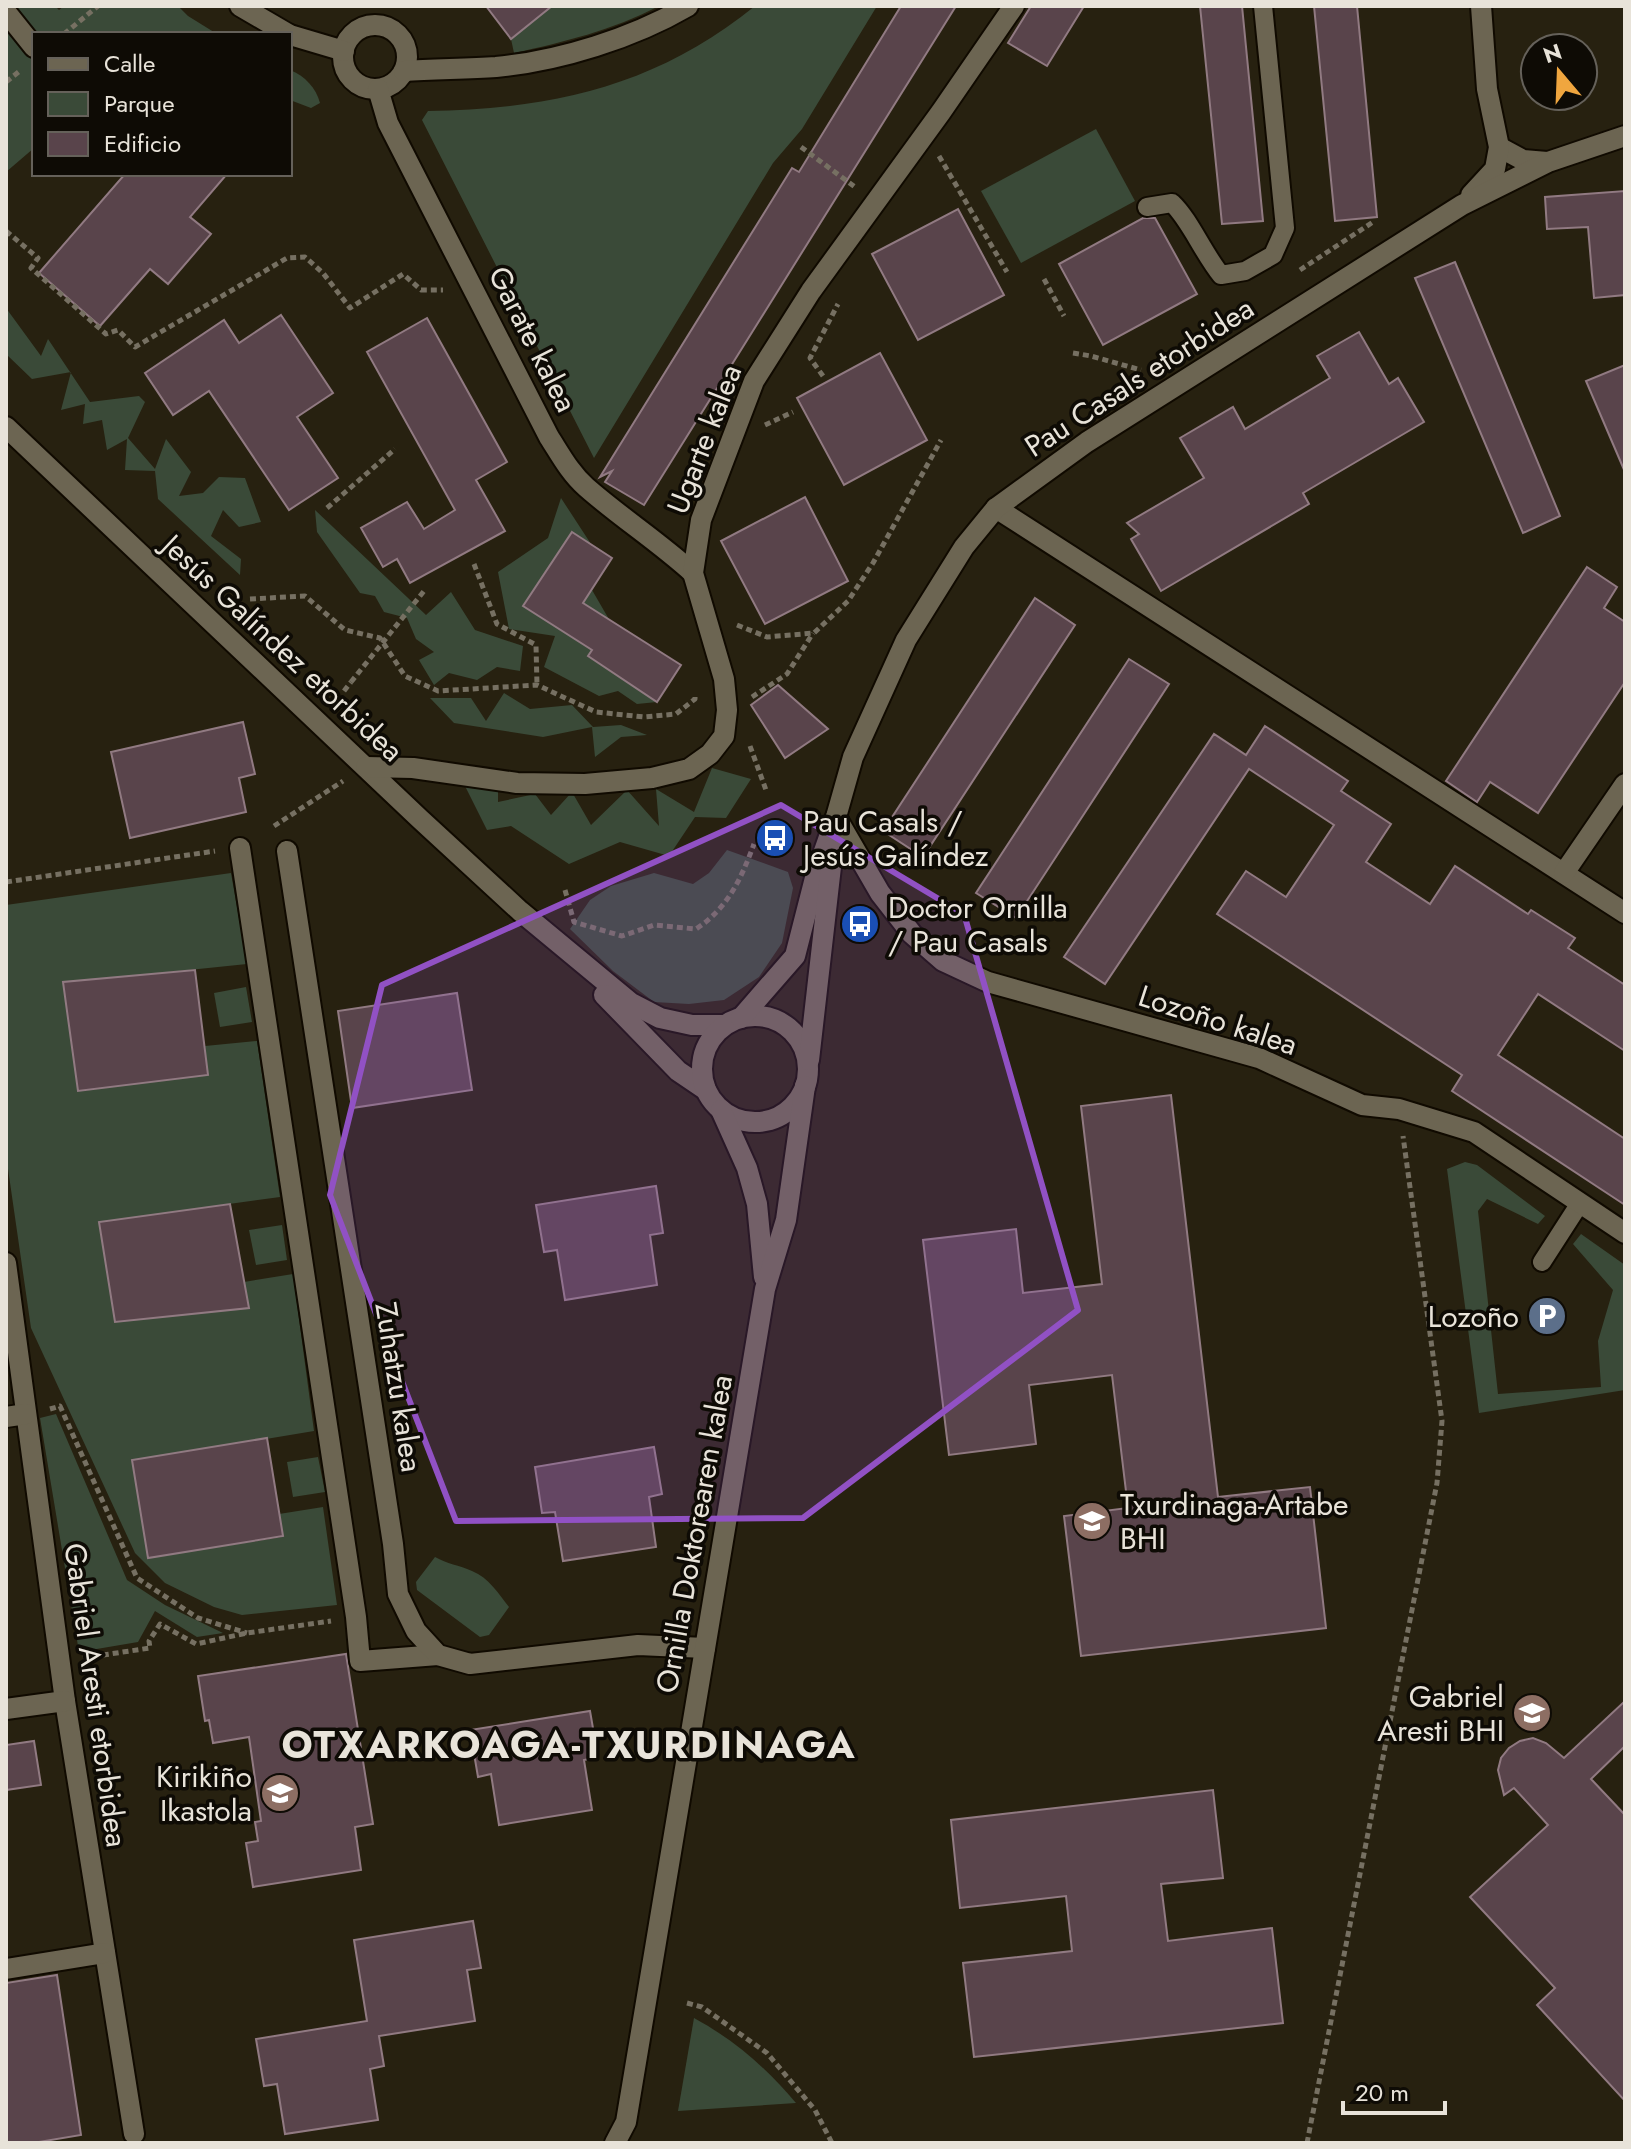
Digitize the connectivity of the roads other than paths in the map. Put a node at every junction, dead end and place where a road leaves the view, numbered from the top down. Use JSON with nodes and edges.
{"nodes":[{"id":1,"x":240,"y":6,"type":"edge"},
{"id":2,"x":688,"y":6,"type":"edge"},
{"id":3,"x":1014,"y":6,"type":"edge"},
{"id":4,"x":1263,"y":6,"type":"edge"},
{"id":5,"x":1481,"y":6,"type":"edge"},
{"id":6,"x":6,"y":12,"type":"edge"},
{"id":7,"x":374,"y":16,"type":"edge"},
{"id":8,"x":286,"y":32,"type":"edge"},
{"id":9,"x":292,"y":35,"type":"edge"},
{"id":10,"x":32,"y":44,"type":"edge"},
{"id":11,"x":344,"y":51,"type":"junction"},
{"id":12,"x":404,"y":71,"type":"junction"},
{"id":13,"x":378,"y":89,"type":"junction"},
{"id":14,"x":1625,"y":136,"type":"edge"},
{"id":15,"x":1499,"y":147,"type":"junction"},
{"id":16,"x":1548,"y":162,"type":"junction"},
{"id":17,"x":1462,"y":205,"type":"junction"},
{"id":18,"x":1147,"y":207,"type":"dead end"},
{"id":19,"x":6,"y":427,"type":"edge"},
{"id":20,"x":996,"y":508,"type":"junction"},
{"id":21,"x":693,"y":573,"type":"junction"},
{"id":22,"x":366,"y":767,"type":"junction"},
{"id":23,"x":1625,"y":784,"type":"edge"},
{"id":24,"x":836,"y":817,"type":"junction"},
{"id":25,"x":240,"y":848,"type":"road end"},
{"id":26,"x":287,"y":851,"type":"dead end"},
{"id":27,"x":1564,"y":873,"type":"junction"},
{"id":28,"x":520,"y":911,"type":"junction"},
{"id":29,"x":1625,"y":913,"type":"edge"},
{"id":30,"x":732,"y":1022,"type":"junction"},
{"id":31,"x":807,"y":1076,"type":"junction"},
{"id":32,"x":706,"y":1090,"type":"junction"},
{"id":33,"x":721,"y":1110,"type":"junction"},
{"id":34,"x":1580,"y":1203,"type":"junction"},
{"id":35,"x":1625,"y":1233,"type":"edge"},
{"id":36,"x":1542,"y":1262,"type":"dead end"},
{"id":37,"x":6,"y":1263,"type":"edge"},
{"id":38,"x":765,"y":1289,"type":"junction"},
{"id":39,"x":16,"y":1415,"type":"edge"},
{"id":40,"x":705,"y":1648,"type":"junction"},
{"id":41,"x":438,"y":1655,"type":"junction"},
{"id":42,"x":65,"y":1701,"type":"junction"},
{"id":43,"x":6,"y":1709,"type":"edge"},
{"id":44,"x":105,"y":1953,"type":"junction"},
{"id":45,"x":6,"y":1969,"type":"edge"},
{"id":46,"x":626,"y":2122,"type":"junction"},
{"id":47,"x":134,"y":2134,"type":"dead end"},
{"id":48,"x":615,"y":2143,"type":"edge"},
{"id":49,"x":631,"y":2143,"type":"edge"}],
"edges":[{"from":1,"to":8,"type":"street"},
{"from":2,"to":12,"type":"street"},
{"from":3,"to":21,"type":"street","name":"Ugarte kalea"},
{"from":4,"to":18,"type":"lane"},
{"from":5,"to":15,"type":"street"},
{"from":6,"to":10,"type":"street"},
{"from":7,"to":11,"type":"street"},
{"from":7,"to":12,"type":"street"},
{"from":9,"to":11,"type":"street"},
{"from":11,"to":13,"type":"street"},
{"from":12,"to":13,"type":"street"},
{"from":13,"to":21,"type":"street","name":"Garate kalea"},
{"from":14,"to":16,"type":"street","name":"Pau Casals etorbidea"},
{"from":15,"to":16,"type":"street"},
{"from":15,"to":17,"type":"street"},
{"from":16,"to":17,"type":"street","name":"Pau Casals etorbidea"},
{"from":17,"to":20,"type":"street","name":"Pau Casals etorbidea"},
{"from":19,"to":22,"type":"street","name":"Jesús Galíndez etorbidea"},
{"from":20,"to":24,"type":"street","name":"Pau Casals etorbidea"},
{"from":20,"to":27,"type":"street"},
{"from":21,"to":22,"type":"street","name":"Ugarte kalea"},
{"from":22,"to":28,"type":"street","name":"Jesús Galíndez etorbidea"},
{"from":23,"to":27,"type":"street"},
{"from":24,"to":30,"type":"street","name":"Pau Casals etorbidea"},
{"from":24,"to":31,"type":"street","name":"Pau Casals etorbidea"},
{"from":24,"to":34,"type":"street","name":"Lozoño kalea"},
{"from":25,"to":41,"type":"street"},
{"from":26,"to":41,"type":"street","name":"Zuhatzu kalea"},
{"from":27,"to":29,"type":"street"},
{"from":28,"to":30,"type":"street","name":"Jesús Galíndez etorbidea"},
{"from":28,"to":32,"type":"street","name":"Jesús Galíndez etorbidea"},
{"from":30,"to":31,"type":"street"},
{"from":30,"to":32,"type":"street"},
{"from":31,"to":33,"type":"street"},
{"from":31,"to":38,"type":"street","name":"Ornilla Doktorearen kalea"},
{"from":32,"to":33,"type":"street"},
{"from":33,"to":38,"type":"street","name":"Ornilla Doktorearen kalea"},
{"from":34,"to":35,"type":"street","name":"Lozoño kalea"},
{"from":34,"to":36,"type":"lane"},
{"from":37,"to":39,"type":"street","name":"Gabriel Aresti etorbidea"},
{"from":38,"to":40,"type":"street","name":"Ornilla Doktorearen kalea"},
{"from":39,"to":42,"type":"street","name":"Gabriel Aresti etorbidea"},
{"from":40,"to":41,"type":"street"},
{"from":40,"to":46,"type":"street","name":"Ornilla Doktorearen kalea"},
{"from":42,"to":43,"type":"street"},
{"from":42,"to":44,"type":"street","name":"Gabriel Aresti etorbidea"},
{"from":44,"to":45,"type":"street"},
{"from":44,"to":47,"type":"street","name":"Gabriel Aresti etorbidea"},
{"from":46,"to":48,"type":"street","name":"Ornilla Doktorearen kalea"},
{"from":46,"to":49,"type":"street","name":"Ornilla Doktorearen kalea"}]}
